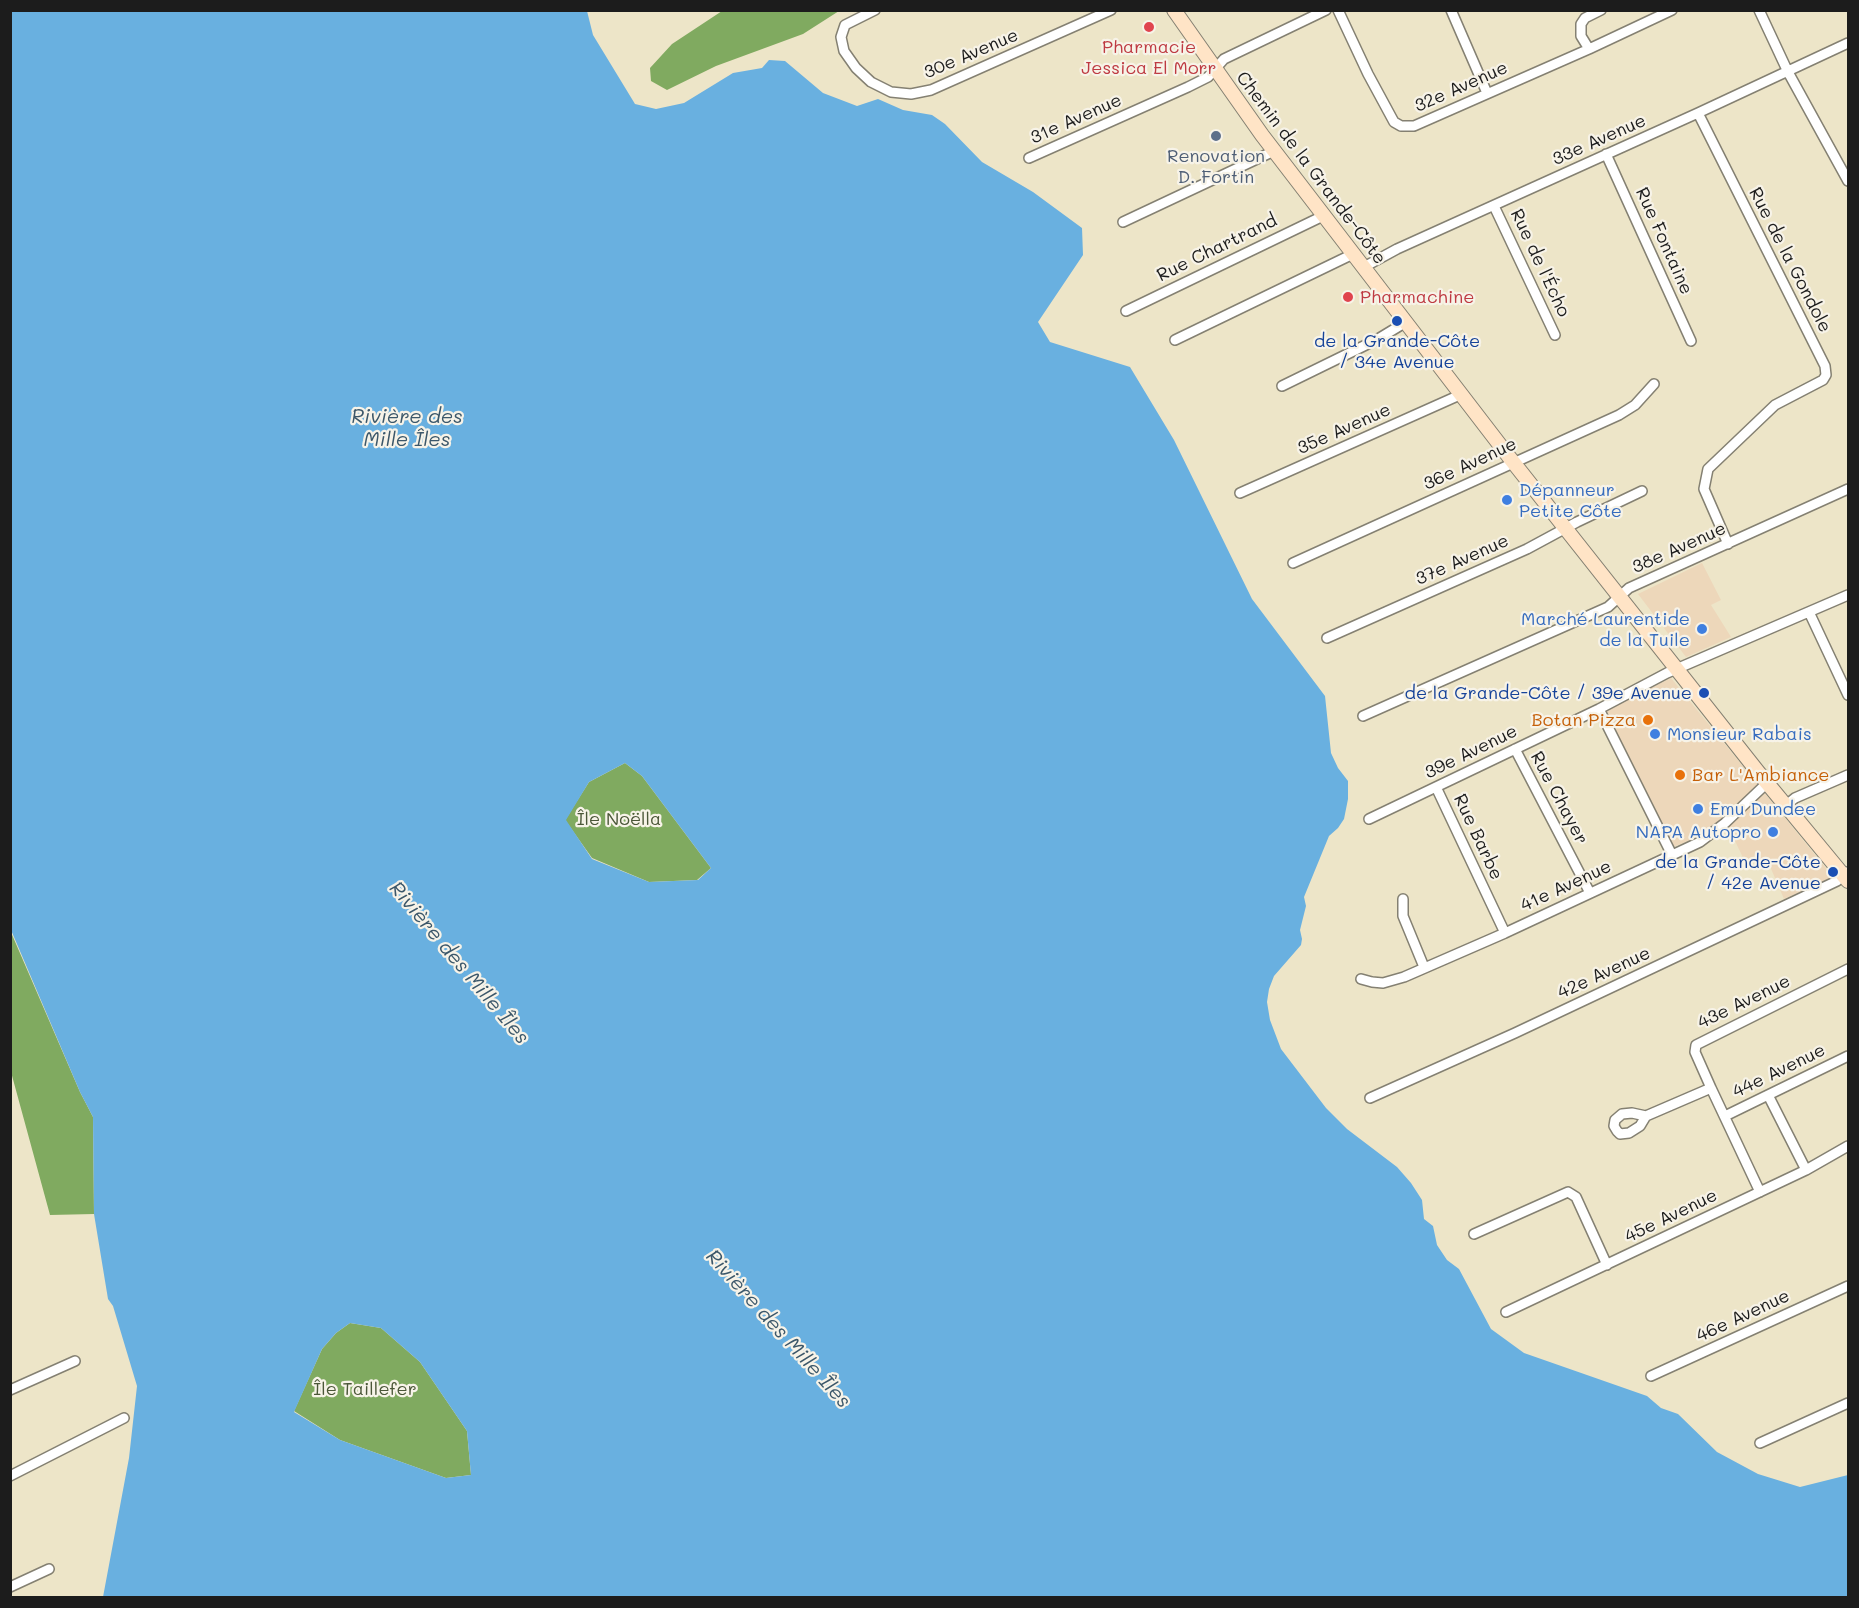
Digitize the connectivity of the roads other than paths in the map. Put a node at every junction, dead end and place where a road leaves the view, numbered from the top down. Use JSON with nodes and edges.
{"nodes":[{"id":1,"x":875,"y":10,"type":"edge"},
{"id":2,"x":1111,"y":10,"type":"edge"},
{"id":3,"x":1174,"y":10,"type":"edge"},
{"id":4,"x":1326,"y":10,"type":"edge"},
{"id":5,"x":1338,"y":10,"type":"edge"},
{"id":6,"x":1451,"y":10,"type":"edge"},
{"id":7,"x":1601,"y":10,"type":"edge"},
{"id":8,"x":1642,"y":10,"type":"edge"},
{"id":9,"x":1672,"y":10,"type":"edge"},
{"id":10,"x":1759,"y":10,"type":"edge"},
{"id":11,"x":1651,"y":20,"type":"junction"},
{"id":12,"x":1848,"y":43,"type":"edge"},
{"id":13,"x":1589,"y":49,"type":"junction"},
{"id":14,"x":1214,"y":69,"type":"junction"},
{"id":15,"x":1788,"y":72,"type":"junction"},
{"id":16,"x":1487,"y":93,"type":"junction"},
{"id":17,"x":1698,"y":113,"type":"junction"},
{"id":18,"x":1274,"y":151,"type":"junction"},
{"id":19,"x":1606,"y":154,"type":"junction"},
{"id":20,"x":1029,"y":158,"type":"dead end"},
{"id":21,"x":1848,"y":181,"type":"edge"},
{"id":22,"x":1494,"y":206,"type":"junction"},
{"id":23,"x":1323,"y":216,"type":"junction"},
{"id":24,"x":1124,"y":222,"type":"dead end"},
{"id":25,"x":1353,"y":254,"type":"junction"},
{"id":26,"x":1364,"y":267,"type":"junction"},
{"id":27,"x":1126,"y":311,"type":"dead end"},
{"id":28,"x":1406,"y":322,"type":"junction"},
{"id":29,"x":1555,"y":335,"type":"dead end"},
{"id":30,"x":1175,"y":340,"type":"dead end"},
{"id":31,"x":1691,"y":341,"type":"dead end"},
{"id":32,"x":1654,"y":384,"type":"dead end"},
{"id":33,"x":1282,"y":386,"type":"dead end"},
{"id":34,"x":1462,"y":394,"type":"junction"},
{"id":35,"x":1513,"y":462,"type":"junction"},
{"id":36,"x":1848,"y":489,"type":"edge"},
{"id":37,"x":1642,"y":491,"type":"dead end"},
{"id":38,"x":1240,"y":493,"type":"dead end"},
{"id":39,"x":1565,"y":528,"type":"junction"},
{"id":40,"x":1728,"y":544,"type":"junction"},
{"id":41,"x":1293,"y":563,"type":"dead end"},
{"id":42,"x":1848,"y":595,"type":"edge"},
{"id":43,"x":1619,"y":597,"type":"junction"},
{"id":44,"x":1809,"y":612,"type":"junction"},
{"id":45,"x":1327,"y":638,"type":"dead end"},
{"id":46,"x":1676,"y":669,"type":"junction"},
{"id":47,"x":1848,"y":695,"type":"edge"},
{"id":48,"x":1599,"y":709,"type":"junction"},
{"id":49,"x":1363,"y":716,"type":"dead end"},
{"id":50,"x":1515,"y":749,"type":"junction"},
{"id":51,"x":1848,"y":775,"type":"edge"},
{"id":52,"x":1767,"y":783,"type":"junction"},
{"id":53,"x":1436,"y":787,"type":"junction"},
{"id":54,"x":1785,"y":806,"type":"junction"},
{"id":55,"x":1369,"y":819,"type":"dead end"},
{"id":56,"x":1672,"y":855,"type":"junction"},
{"id":57,"x":1847,"y":876,"type":"edge"},
{"id":58,"x":1590,"y":893,"type":"junction"},
{"id":59,"x":1403,"y":899,"type":"dead end"},
{"id":60,"x":1505,"y":933,"type":"junction"},
{"id":61,"x":1424,"y":968,"type":"junction"},
{"id":62,"x":1848,"y":969,"type":"edge"},
{"id":63,"x":1361,"y":979,"type":"dead end"},
{"id":64,"x":1848,"y":1056,"type":"edge"},
{"id":65,"x":1711,"y":1088,"type":"junction"},
{"id":66,"x":1768,"y":1095,"type":"junction"},
{"id":67,"x":1370,"y":1098,"type":"dead end"},
{"id":68,"x":1646,"y":1116,"type":"dead end"},
{"id":69,"x":1725,"y":1116,"type":"junction"},
{"id":70,"x":1848,"y":1146,"type":"edge"},
{"id":71,"x":1806,"y":1170,"type":"junction"},
{"id":72,"x":1760,"y":1192,"type":"junction"},
{"id":73,"x":1474,"y":1234,"type":"dead end"},
{"id":74,"x":1607,"y":1265,"type":"junction"},
{"id":75,"x":1848,"y":1286,"type":"edge"},
{"id":76,"x":1506,"y":1312,"type":"dead end"},
{"id":77,"x":75,"y":1361,"type":"dead end"},
{"id":78,"x":1651,"y":1376,"type":"dead end"},
{"id":79,"x":10,"y":1389,"type":"edge"},
{"id":80,"x":1848,"y":1403,"type":"edge"},
{"id":81,"x":124,"y":1418,"type":"dead end"},
{"id":82,"x":1760,"y":1443,"type":"dead end"},
{"id":83,"x":10,"y":1476,"type":"edge"},
{"id":84,"x":49,"y":1569,"type":"dead end"},
{"id":85,"x":11,"y":1585,"type":"edge"}],
"edges":[{"from":1,"to":2,"type":"street","name":"30e Avenue"},
{"from":3,"to":14,"type":"main road","name":"Chemin de la Grande-Côte"},
{"from":4,"to":14,"type":"street","name":"31e Avenue"},
{"from":5,"to":16,"type":"street","name":"32e Avenue"},
{"from":6,"to":16,"type":"street"},
{"from":7,"to":13,"type":"street"},
{"from":8,"to":11,"type":"street"},
{"from":9,"to":11,"type":"street","name":"32e Avenue"},
{"from":10,"to":15,"type":"street"},
{"from":11,"to":13,"type":"street","name":"32e Avenue"},
{"from":12,"to":15,"type":"street","name":"33e Avenue"},
{"from":13,"to":16,"type":"street","name":"32e Avenue"},
{"from":14,"to":18,"type":"main road","name":"Chemin de la Grande-Côte"},
{"from":14,"to":20,"type":"street","name":"31e Avenue"},
{"from":15,"to":17,"type":"street","name":"33e Avenue"},
{"from":15,"to":21,"type":"street"},
{"from":17,"to":19,"type":"street","name":"33e Avenue"},
{"from":17,"to":40,"type":"street","name":"Rue de la Gondole"},
{"from":18,"to":23,"type":"main road","name":"Chemin de la Grande-Côte"},
{"from":18,"to":24,"type":"street"},
{"from":19,"to":22,"type":"street","name":"33e Avenue"},
{"from":19,"to":31,"type":"street","name":"Rue Fontaine"},
{"from":22,"to":26,"type":"street","name":"33e Avenue"},
{"from":22,"to":29,"type":"street","name":"Rue de l'Écho"},
{"from":23,"to":25,"type":"main road","name":"Chemin de la Grande-Côte"},
{"from":23,"to":27,"type":"street","name":"Rue Chartrand"},
{"from":25,"to":26,"type":"main road","name":"Chemin de la Grande-Côte"},
{"from":25,"to":30,"type":"street"},
{"from":26,"to":28,"type":"main road","name":"Chemin de la Grande-Côte"},
{"from":28,"to":33,"type":"street"},
{"from":28,"to":34,"type":"main road","name":"Chemin de la Grande-Côte"},
{"from":32,"to":35,"type":"street","name":"36e Avenue"},
{"from":34,"to":35,"type":"main road","name":"Chemin de la Grande-Côte"},
{"from":34,"to":38,"type":"street","name":"35e Avenue"},
{"from":35,"to":39,"type":"main road","name":"Chemin de la Grande-Côte"},
{"from":35,"to":41,"type":"street","name":"36e Avenue"},
{"from":36,"to":40,"type":"street","name":"38e Avenue"},
{"from":37,"to":39,"type":"street","name":"37e Avenue"},
{"from":39,"to":43,"type":"main road","name":"Chemin de la Grande-Côte"},
{"from":39,"to":45,"type":"street","name":"37e Avenue"},
{"from":40,"to":43,"type":"street","name":"38e Avenue"},
{"from":42,"to":44,"type":"street","name":"39e Avenue"},
{"from":43,"to":46,"type":"main road","name":"Chemin de la Grande-Côte"},
{"from":43,"to":49,"type":"street","name":"38e Avenue"},
{"from":44,"to":46,"type":"street","name":"39e Avenue"},
{"from":44,"to":47,"type":"street"},
{"from":46,"to":48,"type":"street","name":"39e Avenue"},
{"from":46,"to":52,"type":"main road","name":"Chemin de la Grande-Côte"},
{"from":48,"to":50,"type":"street","name":"39e Avenue"},
{"from":48,"to":56,"type":"street"},
{"from":50,"to":53,"type":"street","name":"39e Avenue"},
{"from":50,"to":58,"type":"street","name":"Rue Chayer"},
{"from":51,"to":54,"type":"street"},
{"from":52,"to":54,"type":"main road","name":"Chemin de la Grande-Côte"},
{"from":52,"to":56,"type":"street","name":"41e Avenue"},
{"from":53,"to":55,"type":"street","name":"39e Avenue"},
{"from":53,"to":60,"type":"street","name":"Rue Barbe"},
{"from":54,"to":57,"type":"main road","name":"Chemin de la Grande-Côte"},
{"from":56,"to":58,"type":"street","name":"41e Avenue"},
{"from":57,"to":67,"type":"street","name":"42e Avenue"},
{"from":58,"to":60,"type":"street","name":"41e Avenue"},
{"from":59,"to":61,"type":"street"},
{"from":60,"to":61,"type":"street","name":"41e Avenue"},
{"from":61,"to":63,"type":"street","name":"41e Avenue"},
{"from":62,"to":65,"type":"street","name":"43e Avenue"},
{"from":64,"to":66,"type":"street","name":"44e Avenue"},
{"from":65,"to":68,"type":"street"},
{"from":65,"to":69,"type":"street"},
{"from":66,"to":69,"type":"street","name":"44e Avenue"},
{"from":66,"to":71,"type":"street"},
{"from":69,"to":72,"type":"street"},
{"from":70,"to":71,"type":"street","name":"45e Avenue"},
{"from":71,"to":72,"type":"street","name":"45e Avenue"},
{"from":72,"to":74,"type":"street","name":"45e Avenue"},
{"from":73,"to":74,"type":"street"},
{"from":74,"to":76,"type":"street","name":"45e Avenue"},
{"from":75,"to":78,"type":"street","name":"46e Avenue"},
{"from":77,"to":79,"type":"street"},
{"from":80,"to":82,"type":"street"},
{"from":81,"to":83,"type":"street"},
{"from":84,"to":85,"type":"street"}]}
